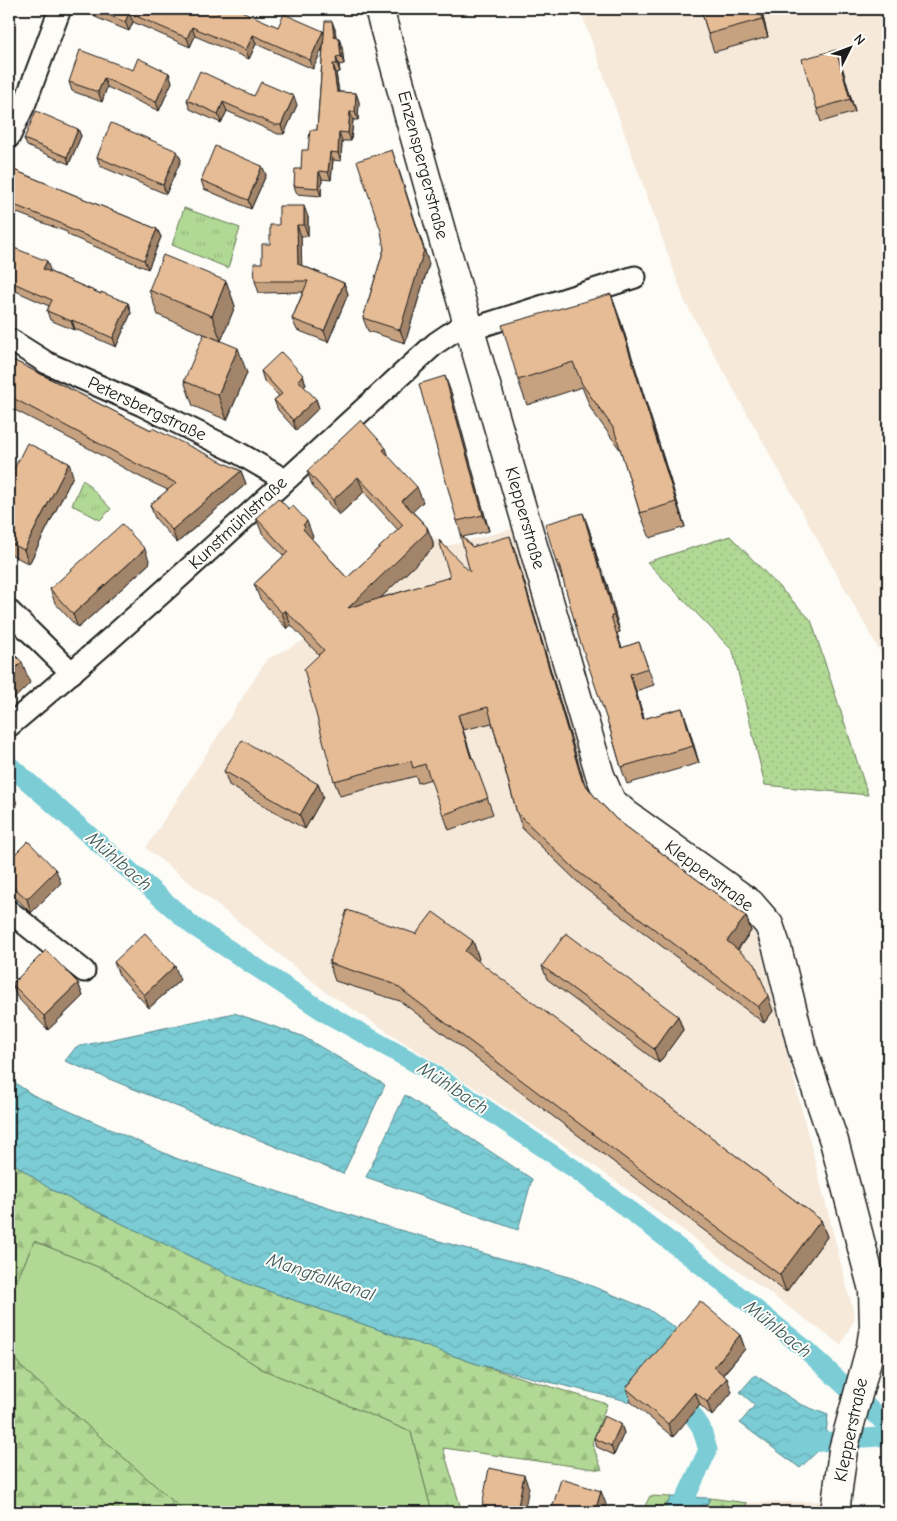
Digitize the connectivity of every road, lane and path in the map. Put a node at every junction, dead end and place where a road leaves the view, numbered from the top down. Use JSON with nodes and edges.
{"nodes":[{"id":1,"x":60,"y":9,"type":"edge"},
{"id":2,"x":379,"y":9,"type":"edge"},
{"id":3,"x":9,"y":137,"type":"edge"},
{"id":4,"x":635,"y":277,"type":"dead end"},
{"id":5,"x":468,"y":326,"type":"junction"},
{"id":6,"x":9,"y":339,"type":"edge"},
{"id":7,"x":285,"y":480,"type":"junction"},
{"id":8,"x":9,"y":611,"type":"edge"},
{"id":9,"x":72,"y":673,"type":"junction"},
{"id":10,"x":9,"y":726,"type":"edge"},
{"id":11,"x":9,"y":911,"type":"edge"},
{"id":12,"x":84,"y":971,"type":"dead end"},
{"id":13,"x":835,"y":1512,"type":"edge"}],
"edges":[{"from":1,"to":3,"type":"street"},
{"from":2,"to":5,"type":"street","name":"Enzenspergerstraße"},
{"from":4,"to":5,"type":"street","name":"Kunstmühlstraße"},
{"from":5,"to":7,"type":"street","name":"Kunstmühlstraße"},
{"from":5,"to":13,"type":"street","name":"Klepperstraße"},
{"from":6,"to":7,"type":"street","name":"Petersbergstraße"},
{"from":7,"to":9,"type":"street","name":"Kunstmühlstraße"},
{"from":8,"to":9,"type":"street"},
{"from":9,"to":10,"type":"street","name":"Kunstmühlstraße"},
{"from":11,"to":12,"type":"street"}]}
